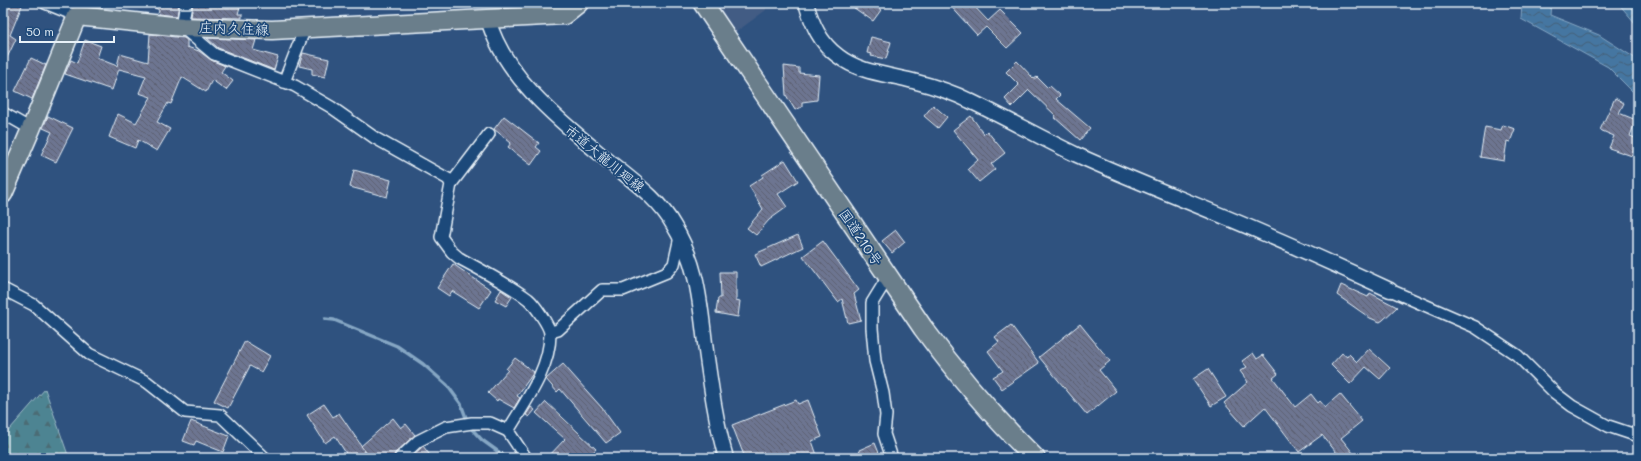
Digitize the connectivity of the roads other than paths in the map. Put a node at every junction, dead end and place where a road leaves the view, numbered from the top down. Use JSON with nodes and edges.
{"nodes":[{"id":1,"x":45,"y":3,"type":"edge"},
{"id":2,"x":186,"y":3,"type":"edge"},
{"id":3,"x":579,"y":3,"type":"edge"},
{"id":4,"x":703,"y":3,"type":"edge"},
{"id":5,"x":806,"y":3,"type":"edge"},
{"id":6,"x":78,"y":16,"type":"junction"},
{"id":7,"x":488,"y":18,"type":"junction"},
{"id":8,"x":182,"y":26,"type":"junction"},
{"id":9,"x":305,"y":28,"type":"junction"},
{"id":10,"x":284,"y":82,"type":"junction"},
{"id":11,"x":3,"y":113,"type":"edge"},
{"id":12,"x":32,"y":130,"type":"junction"},
{"id":13,"x":489,"y":134,"type":"dead end"},
{"id":14,"x":451,"y":184,"type":"junction"},
{"id":15,"x":3,"y":194,"type":"edge"},
{"id":16,"x":680,"y":236,"type":"junction"},
{"id":17,"x":888,"y":277,"type":"junction"},
{"id":18,"x":3,"y":289,"type":"edge"},
{"id":19,"x":1390,"y":290,"type":"joint"},
{"id":20,"x":551,"y":332,"type":"junction"},
{"id":21,"x":508,"y":431,"type":"junction"},
{"id":22,"x":1638,"y":436,"type":"edge"},
{"id":23,"x":265,"y":458,"type":"edge"},
{"id":24,"x":400,"y":458,"type":"edge"},
{"id":25,"x":526,"y":458,"type":"edge"},
{"id":26,"x":726,"y":458,"type":"edge"},
{"id":27,"x":892,"y":458,"type":"edge"},
{"id":28,"x":1035,"y":458,"type":"edge"}],
"edges":[{"from":1,"to":6,"type":"street"},
{"from":2,"to":8,"type":"street"},
{"from":3,"to":7,"type":"main road","name":"庄内久住線"},
{"from":4,"to":17,"type":"highway","name":"国道210号"},
{"from":5,"to":19,"type":"street"},
{"from":6,"to":8,"type":"main road","name":"庄内久住線"},
{"from":6,"to":12,"type":"main road"},
{"from":7,"to":9,"type":"main road","name":"庄内久住線"},
{"from":7,"to":16,"type":"street","name":"市道大龍川廻線"},
{"from":8,"to":9,"type":"main road","name":"庄内久住線"},
{"from":8,"to":10,"type":"street"},
{"from":9,"to":10,"type":"street"},
{"from":10,"to":14,"type":"street"},
{"from":11,"to":12,"type":"street"},
{"from":12,"to":15,"type":"main road"},
{"from":13,"to":14,"type":"street"},
{"from":14,"to":20,"type":"street"},
{"from":16,"to":20,"type":"street"},
{"from":16,"to":26,"type":"street","name":"市道大龍川廻線"},
{"from":17,"to":27,"type":"street"},
{"from":17,"to":28,"type":"highway","name":"国道210号"},
{"from":18,"to":23,"type":"street"},
{"from":19,"to":22,"type":"street"},
{"from":20,"to":21,"type":"street"},
{"from":21,"to":24,"type":"street"},
{"from":21,"to":25,"type":"street"}]}
